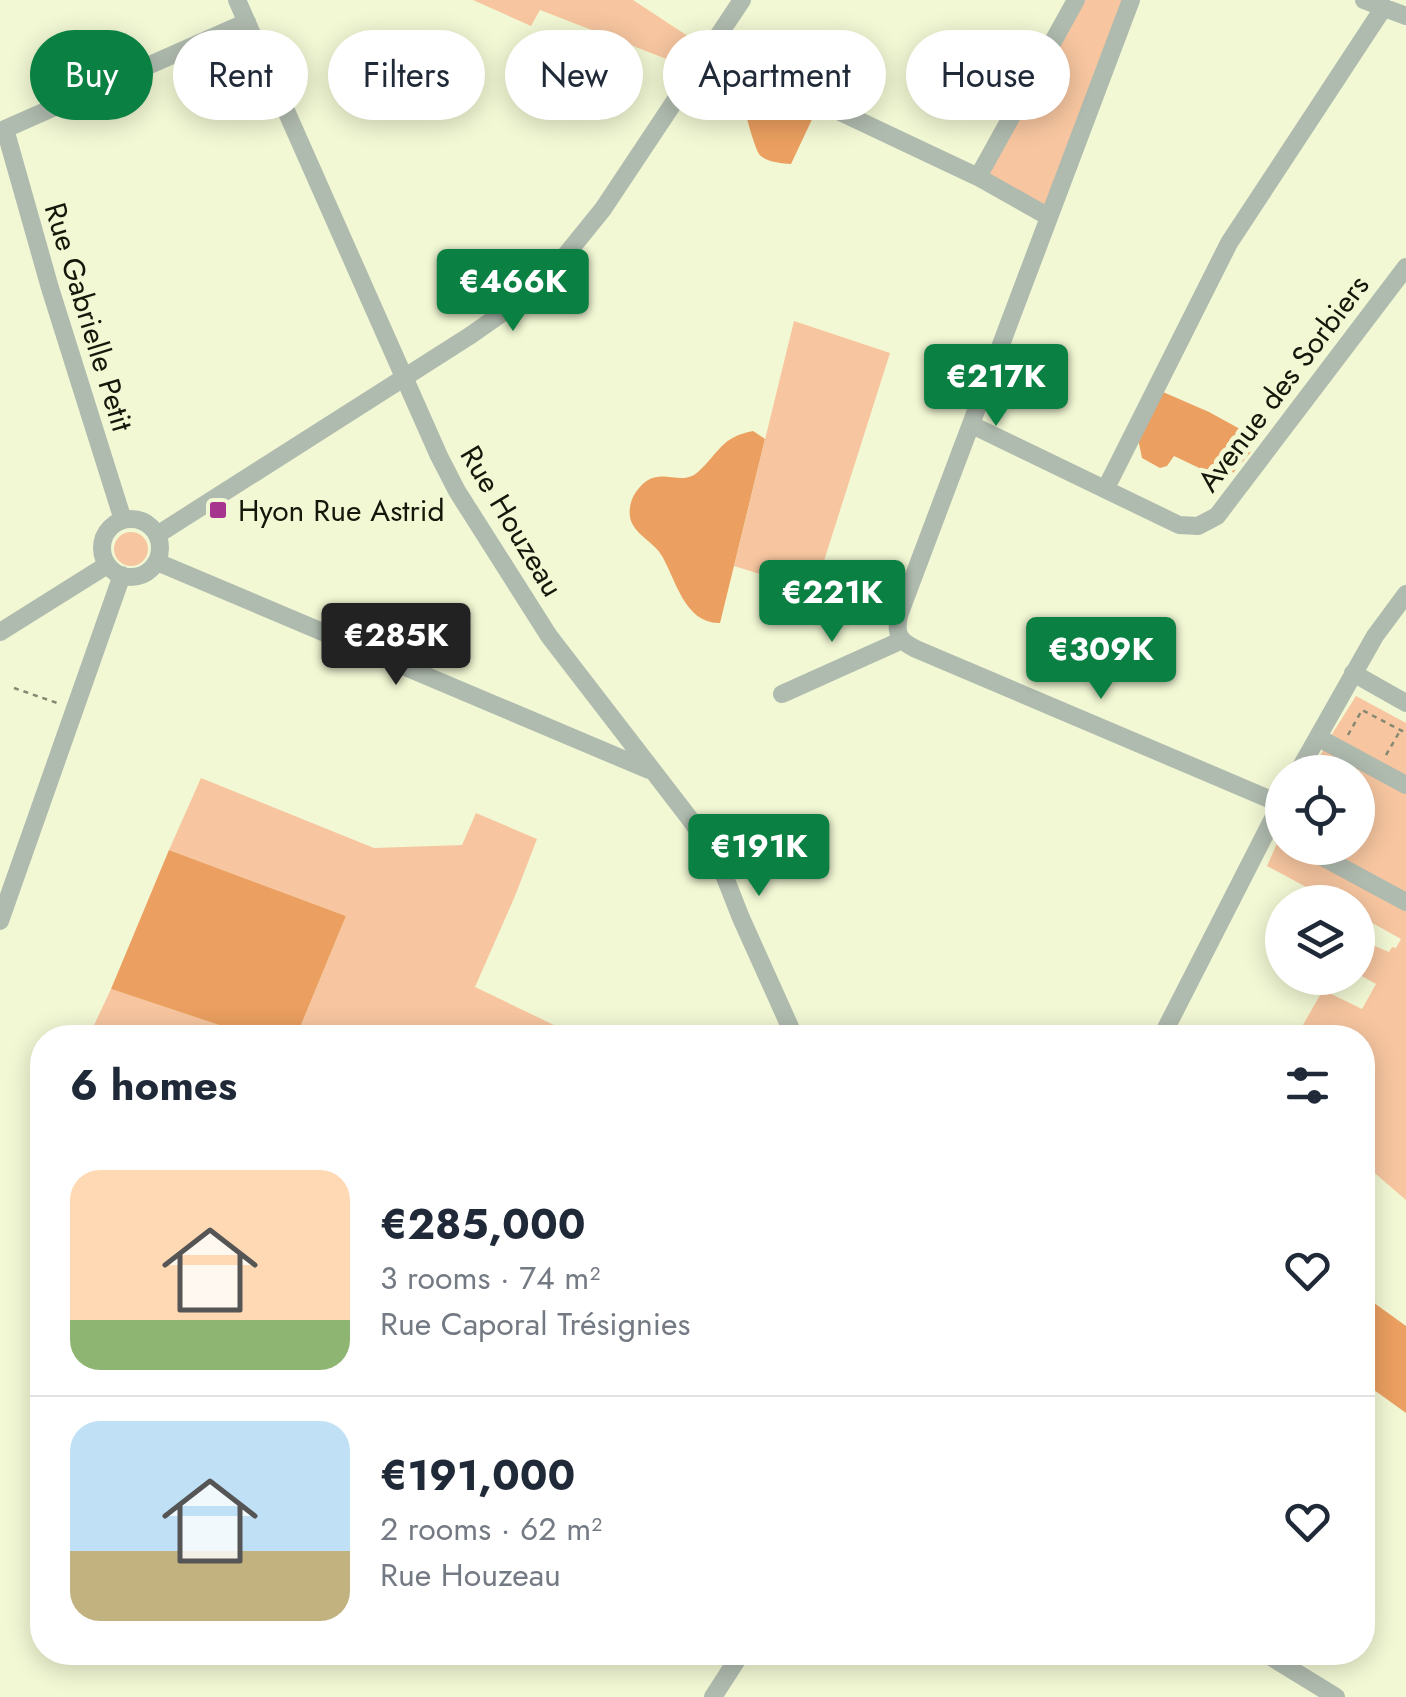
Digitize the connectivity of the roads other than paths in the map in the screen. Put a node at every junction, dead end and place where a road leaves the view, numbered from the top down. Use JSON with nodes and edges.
{"nodes":[{"id":1,"x":238,"y":0,"type":"edge"},
{"id":2,"x":742,"y":0,"type":"edge"},
{"id":3,"x":1076,"y":0,"type":"edge"},
{"id":4,"x":1131,"y":0,"type":"edge"},
{"id":5,"x":1364,"y":0,"type":"edge"},
{"id":6,"x":1384,"y":7,"type":"junction"},
{"id":7,"x":1406,"y":16,"type":"edge"},
{"id":8,"x":247,"y":22,"type":"junction"},
{"id":9,"x":722,"y":30,"type":"edge"},
{"id":10,"x":663,"y":119,"type":"edge"},
{"id":11,"x":857,"y":120,"type":"edge"},
{"id":12,"x":2,"y":127,"type":"edge"},
{"id":13,"x":978,"y":177,"type":"junction"},
{"id":14,"x":1049,"y":217,"type":"junction"},
{"id":15,"x":1406,"y":267,"type":"edge"},
{"id":16,"x":405,"y":376,"type":"junction"},
{"id":17,"x":972,"y":425,"type":"junction"},
{"id":18,"x":1106,"y":488,"type":"junction"},
{"id":19,"x":123,"y":520,"type":"junction"},
{"id":20,"x":157,"y":535,"type":"junction"},
{"id":21,"x":157,"y":562,"type":"junction"},
{"id":22,"x":115,"y":570,"type":"junction"},
{"id":23,"x":1406,"y":594,"type":"edge"},
{"id":24,"x":0,"y":632,"type":"edge"},
{"id":25,"x":900,"y":641,"type":"junction"},
{"id":26,"x":1352,"y":673,"type":"junction"},
{"id":27,"x":782,"y":694,"type":"dead end"},
{"id":28,"x":1406,"y":703,"type":"edge"},
{"id":29,"x":1318,"y":738,"type":"junction"},
{"id":30,"x":1308,"y":755,"type":"edge"},
{"id":31,"x":653,"y":771,"type":"junction"},
{"id":32,"x":1406,"y":785,"type":"edge"},
{"id":33,"x":1265,"y":795,"type":"edge"},
{"id":34,"x":1265,"y":851,"type":"edge"},
{"id":35,"x":1337,"y":865,"type":"edge"},
{"id":36,"x":1406,"y":902,"type":"edge"},
{"id":37,"x":0,"y":921,"type":"edge"},
{"id":38,"x":789,"y":1025,"type":"edge"},
{"id":39,"x":1168,"y":1025,"type":"edge"},
{"id":40,"x":734,"y":1665,"type":"edge"},
{"id":41,"x":1285,"y":1665,"type":"edge"},
{"id":42,"x":713,"y":1697,"type":"edge"},
{"id":43,"x":1336,"y":1697,"type":"edge"}],
"edges":[{"from":1,"to":8,"type":"street","name":"Rue Houzeau"},
{"from":2,"to":9,"type":"street"},
{"from":3,"to":13,"type":"street"},
{"from":4,"to":14,"type":"street"},
{"from":5,"to":6,"type":"street"},
{"from":6,"to":7,"type":"street"},
{"from":6,"to":18,"type":"street"},
{"from":8,"to":12,"type":"street"},
{"from":8,"to":16,"type":"street","name":"Rue Houzeau"},
{"from":10,"to":16,"type":"street"},
{"from":11,"to":13,"type":"street"},
{"from":12,"to":19,"type":"street","name":"Rue Gabrielle Petit"},
{"from":13,"to":14,"type":"street"},
{"from":14,"to":17,"type":"street"},
{"from":15,"to":18,"type":"street","name":"Avenue des Sorbiers"},
{"from":16,"to":20,"type":"street"},
{"from":16,"to":31,"type":"street","name":"Rue Houzeau"},
{"from":17,"to":18,"type":"street"},
{"from":17,"to":25,"type":"street"},
{"from":19,"to":20,"type":"street"},
{"from":19,"to":22,"type":"street"},
{"from":20,"to":21,"type":"street"},
{"from":21,"to":22,"type":"street"},
{"from":21,"to":31,"type":"street"},
{"from":22,"to":24,"type":"street"},
{"from":22,"to":37,"type":"street"},
{"from":23,"to":26,"type":"street"},
{"from":25,"to":27,"type":"street"},
{"from":25,"to":33,"type":"street"},
{"from":26,"to":28,"type":"street"},
{"from":26,"to":29,"type":"street"},
{"from":29,"to":30,"type":"street"},
{"from":29,"to":32,"type":"street"},
{"from":31,"to":38,"type":"street","name":"Rue Houzeau"},
{"from":34,"to":39,"type":"street"},
{"from":35,"to":36,"type":"street"},
{"from":40,"to":42,"type":"street"},
{"from":41,"to":43,"type":"street"}]}
